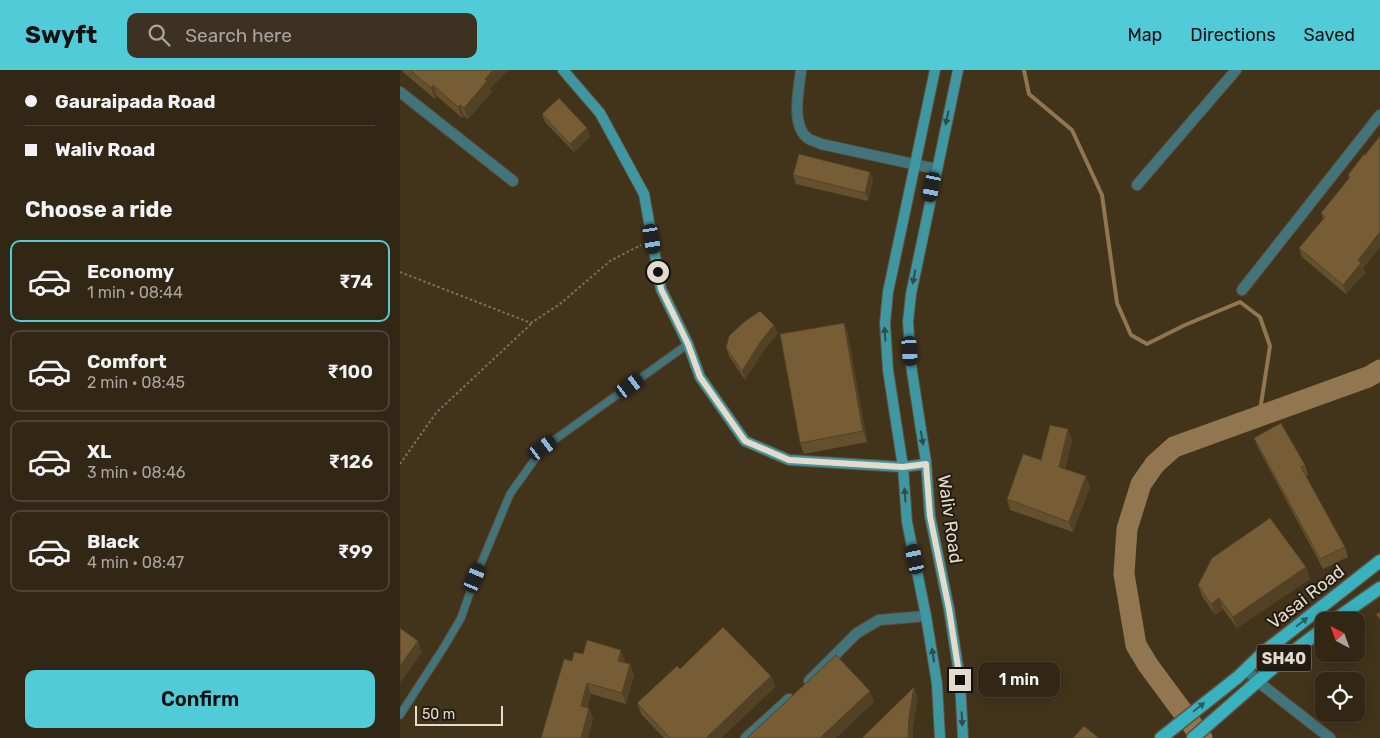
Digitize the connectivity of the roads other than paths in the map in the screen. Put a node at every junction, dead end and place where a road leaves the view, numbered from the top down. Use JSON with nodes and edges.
{"nodes":[{"id":1,"x":563,"y":70,"type":"edge"},
{"id":2,"x":801,"y":70,"type":"edge"},
{"id":3,"x":935,"y":70,"type":"edge"},
{"id":4,"x":958,"y":70,"type":"edge"},
{"id":5,"x":1236,"y":70,"type":"edge"},
{"id":6,"x":400,"y":92,"type":"edge"},
{"id":7,"x":1380,"y":115,"type":"edge"},
{"id":8,"x":914,"y":164,"type":"junction"},
{"id":9,"x":936,"y":169,"type":"junction"},
{"id":10,"x":513,"y":181,"type":"dead end"},
{"id":11,"x":1137,"y":186,"type":"dead end"},
{"id":12,"x":1242,"y":290,"type":"dead end"},
{"id":13,"x":688,"y":344,"type":"junction"},
{"id":14,"x":926,"y":464,"type":"junction"},
{"id":15,"x":903,"y":467,"type":"junction"},
{"id":16,"x":1380,"y":562,"type":"edge"},
{"id":17,"x":1380,"y":588,"type":"edge"},
{"id":18,"x":1346,"y":612,"type":"edge"},
{"id":19,"x":926,"y":616,"type":"junction"},
{"id":20,"x":1315,"y":635,"type":"edge"},
{"id":21,"x":1242,"y":673,"type":"junction"},
{"id":22,"x":1257,"y":680,"type":"junction"},
{"id":23,"x":400,"y":715,"type":"edge"},
{"id":24,"x":746,"y":738,"type":"edge"},
{"id":25,"x":940,"y":738,"type":"edge"},
{"id":26,"x":963,"y":738,"type":"edge"},
{"id":27,"x":1161,"y":738,"type":"edge"},
{"id":28,"x":1193,"y":738,"type":"edge"},
{"id":29,"x":1330,"y":738,"type":"edge"}],
"edges":[{"from":1,"to":13,"type":"main road"},
{"from":2,"to":8,"type":"street"},
{"from":3,"to":8,"type":"main road"},
{"from":4,"to":9,"type":"main road","name":"Waliv Road","one_way":true},
{"from":5,"to":11,"type":"street"},
{"from":6,"to":10,"type":"street"},
{"from":7,"to":12,"type":"street"},
{"from":8,"to":9,"type":"street"},
{"from":15,"to":8,"type":"main road","one_way":true},
{"from":9,"to":14,"type":"main road","name":"Waliv Road","one_way":true},
{"from":13,"to":15,"type":"main road"},
{"from":13,"to":23,"type":"lane"},
{"from":14,"to":15,"type":"main road"},
{"from":14,"to":26,"type":"main road","name":"Waliv Road","one_way":true},
{"from":19,"to":15,"type":"main road","one_way":true},
{"from":21,"to":16,"type":"main road","name":"Vasai Road","number":"SH40","one_way":true},
{"from":17,"to":18,"type":"main road","name":"Vasai Road"},
{"from":19,"to":24,"type":"street"},
{"from":25,"to":19,"type":"main road","one_way":true},
{"from":20,"to":22,"type":"main road","name":"Vasai Road","number":"SH40"},
{"from":21,"to":22,"type":"street"},
{"from":27,"to":21,"type":"main road","name":"Vasai Road","number":"SH40","one_way":true},
{"from":22,"to":28,"type":"main road","name":"Vasai Road","number":"SH40"},
{"from":22,"to":29,"type":"street"}]}
